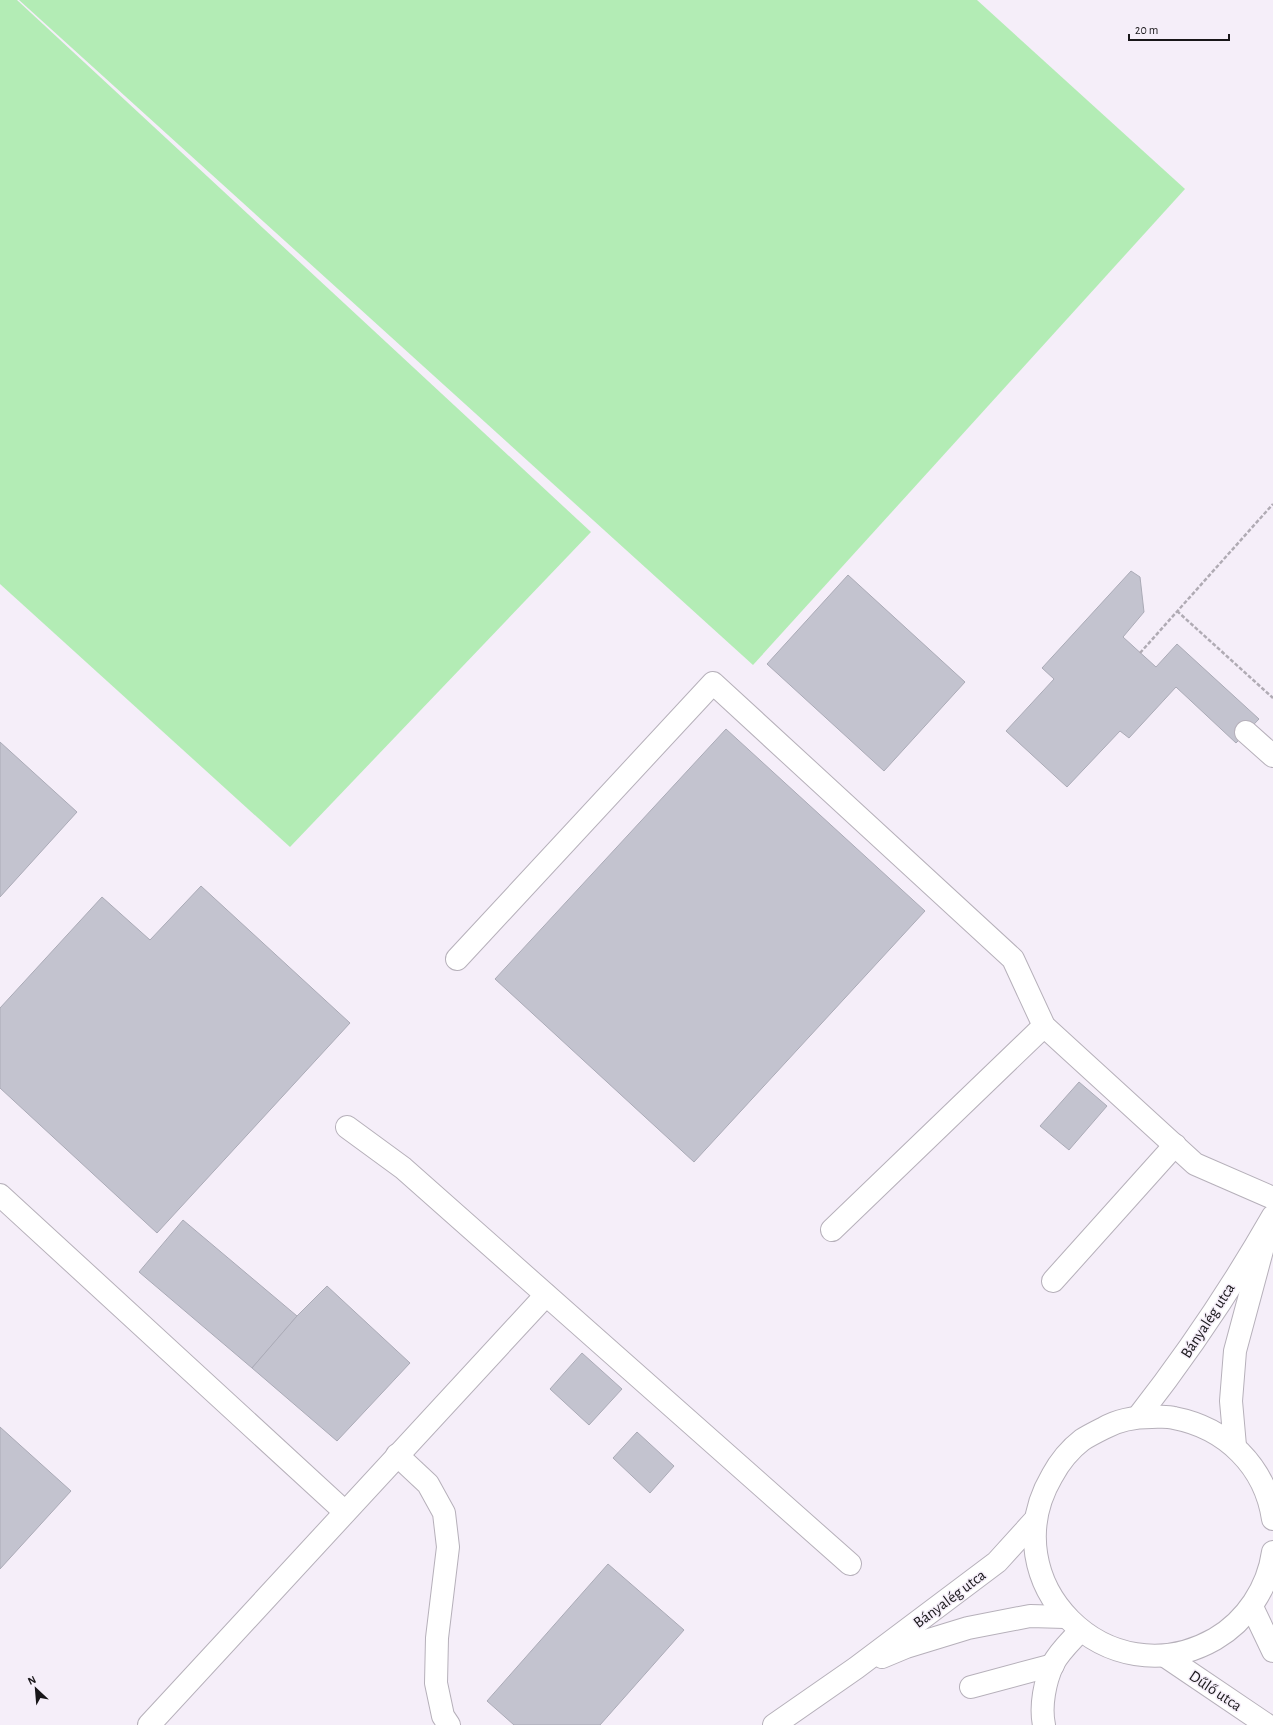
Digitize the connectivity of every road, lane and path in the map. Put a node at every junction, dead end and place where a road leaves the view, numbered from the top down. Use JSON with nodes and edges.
{"nodes":[{"id":1,"x":1273,"y":504,"type":"edge"},
{"id":2,"x":1177,"y":611,"type":"junction"},
{"id":3,"x":1140,"y":653,"type":"dead end"},
{"id":4,"x":1273,"y":698,"type":"edge"},
{"id":5,"x":1246,"y":732,"type":"dead end"},
{"id":6,"x":1273,"y":756,"type":"edge"},
{"id":7,"x":457,"y":958,"type":"dead end"},
{"id":8,"x":1044,"y":1026,"type":"junction"},
{"id":9,"x":348,"y":1127,"type":"dead end"},
{"id":10,"x":1175,"y":1145,"type":"junction"},
{"id":11,"x":0,"y":1195,"type":"edge"},
{"id":12,"x":1273,"y":1198,"type":"edge"},
{"id":13,"x":1272,"y":1218,"type":"edge"},
{"id":14,"x":832,"y":1230,"type":"dead end"},
{"id":15,"x":1053,"y":1281,"type":"dead end"},
{"id":16,"x":546,"y":1295,"type":"junction"},
{"id":17,"x":1138,"y":1417,"type":"junction"},
{"id":18,"x":1235,"y":1446,"type":"junction"},
{"id":19,"x":397,"y":1455,"type":"junction"},
{"id":20,"x":1265,"y":1474,"type":"edge"},
{"id":21,"x":345,"y":1512,"type":"junction"},
{"id":22,"x":1273,"y":1519,"type":"edge"},
{"id":23,"x":1035,"y":1520,"type":"junction"},
{"id":24,"x":1272,"y":1563,"type":"edge"},
{"id":25,"x":850,"y":1564,"type":"dead end"},
{"id":26,"x":1252,"y":1607,"type":"junction"},
{"id":27,"x":1073,"y":1624,"type":"junction"},
{"id":28,"x":1273,"y":1652,"type":"edge"},
{"id":29,"x":1165,"y":1656,"type":"junction"},
{"id":30,"x":1053,"y":1664,"type":"junction"},
{"id":31,"x":856,"y":1668,"type":"junction"},
{"id":32,"x":971,"y":1687,"type":"dead end"},
{"id":33,"x":149,"y":1725,"type":"edge"},
{"id":34,"x":449,"y":1725,"type":"edge"},
{"id":35,"x":774,"y":1725,"type":"edge"},
{"id":36,"x":1044,"y":1725,"type":"edge"},
{"id":37,"x":1267,"y":1725,"type":"edge"}],
"edges":[{"from":1,"to":2,"type":"path"},
{"from":2,"to":3,"type":"path"},
{"from":2,"to":4,"type":"path"},
{"from":5,"to":6,"type":"street"},
{"from":7,"to":8,"type":"street"},
{"from":8,"to":10,"type":"street"},
{"from":8,"to":14,"type":"street"},
{"from":9,"to":16,"type":"street"},
{"from":10,"to":12,"type":"street"},
{"from":10,"to":15,"type":"street"},
{"from":11,"to":21,"type":"street"},
{"from":13,"to":17,"type":"street","name":"Bányalég utca"},
{"from":13,"to":18,"type":"street","name":"Bányalég utca"},
{"from":16,"to":19,"type":"street"},
{"from":16,"to":25,"type":"street"},
{"from":17,"to":18,"type":"street","name":"Bányalég utca"},
{"from":17,"to":23,"type":"street","name":"Bányalég utca"},
{"from":18,"to":20,"type":"street","name":"Bányalég utca"},
{"from":19,"to":21,"type":"street"},
{"from":19,"to":34,"type":"street"},
{"from":20,"to":22,"type":"street","name":"Bányalég utca"},
{"from":21,"to":33,"type":"street"},
{"from":23,"to":27,"type":"street","name":"Bányalég utca"},
{"from":23,"to":31,"type":"street","name":"Bányalég utca"},
{"from":24,"to":26,"type":"street","name":"Bányalég utca"},
{"from":26,"to":28,"type":"street"},
{"from":26,"to":29,"type":"street","name":"Bányalég utca"},
{"from":27,"to":29,"type":"street","name":"Bányalég utca"},
{"from":27,"to":30,"type":"street"},
{"from":27,"to":31,"type":"street","name":"Bányalég utca"},
{"from":29,"to":37,"type":"street","name":"Dűlő utca"},
{"from":30,"to":32,"type":"street"},
{"from":30,"to":36,"type":"street"},
{"from":31,"to":35,"type":"street","name":"Bányalég utca"}]}
